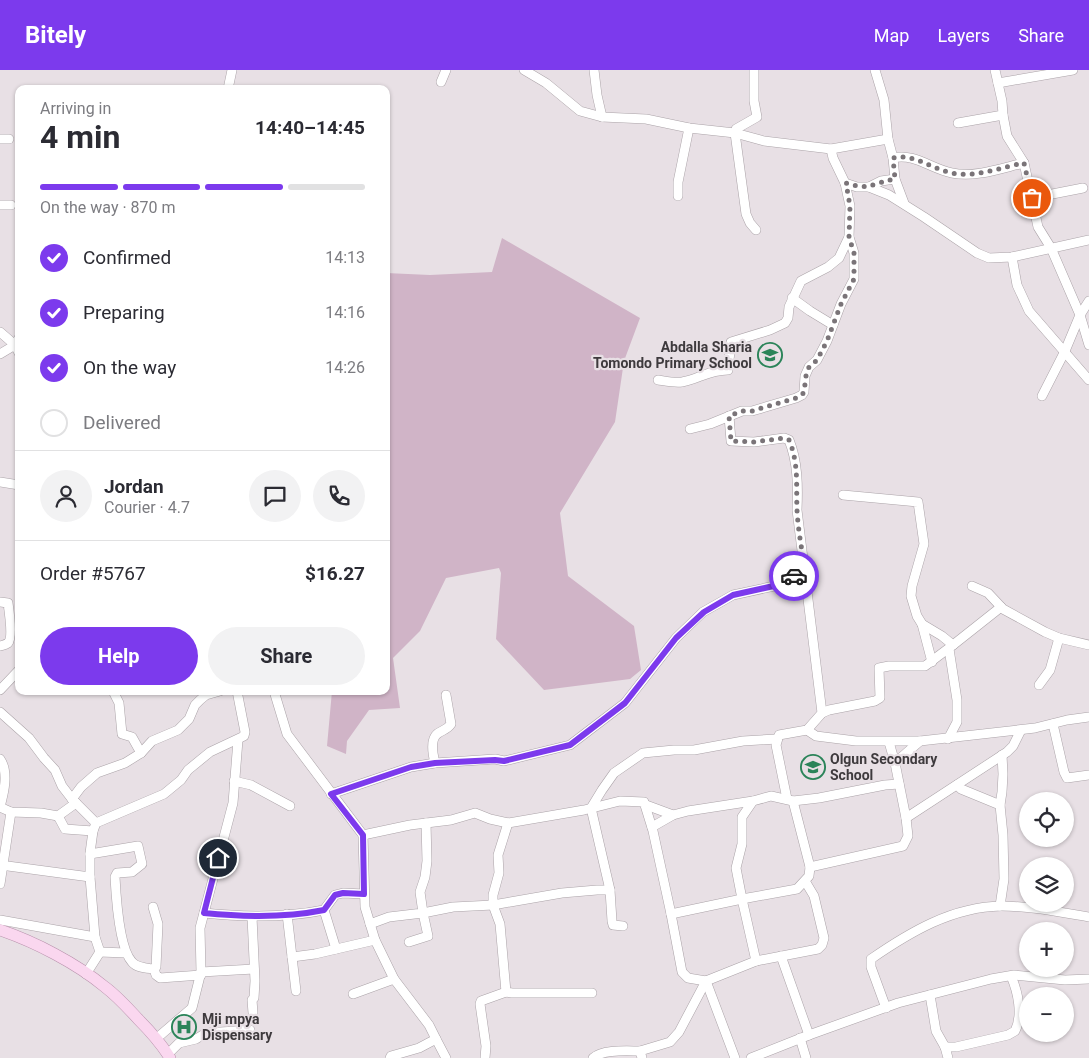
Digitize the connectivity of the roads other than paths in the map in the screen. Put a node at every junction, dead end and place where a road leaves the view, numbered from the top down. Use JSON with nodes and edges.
{"nodes":[{"id":1,"x":232,"y":70,"type":"edge"},
{"id":2,"x":446,"y":70,"type":"edge"},
{"id":3,"x":524,"y":70,"type":"edge"},
{"id":4,"x":594,"y":70,"type":"edge"},
{"id":5,"x":754,"y":70,"type":"edge"},
{"id":6,"x":876,"y":70,"type":"edge"},
{"id":7,"x":995,"y":70,"type":"edge"},
{"id":8,"x":1073,"y":70,"type":"edge"},
{"id":9,"x":441,"y":82,"type":"dead end"},
{"id":10,"x":998,"y":83,"type":"junction"},
{"id":11,"x":229,"y":85,"type":"edge"},
{"id":12,"x":1004,"y":115,"type":"junction"},
{"id":13,"x":602,"y":116,"type":"junction"},
{"id":14,"x":958,"y":123,"type":"dead end"},
{"id":15,"x":689,"y":128,"type":"junction"},
{"id":16,"x":735,"y":133,"type":"junction"},
{"id":17,"x":888,"y":139,"type":"junction"},
{"id":18,"x":831,"y":149,"type":"junction"},
{"id":19,"x":893,"y":158,"type":"junction"},
{"id":20,"x":1024,"y":163,"type":"junction"},
{"id":21,"x":895,"y":179,"type":"junction"},
{"id":22,"x":846,"y":183,"type":"junction"},
{"id":23,"x":869,"y":187,"type":"junction"},
{"id":24,"x":1084,"y":188,"type":"dead end"},
{"id":25,"x":678,"y":196,"type":"dead end"},
{"id":26,"x":1032,"y":198,"type":"junction"},
{"id":27,"x":904,"y":204,"type":"junction"},
{"id":28,"x":0,"y":205,"type":"edge"},
{"id":29,"x":10,"y":205,"type":"dead end"},
{"id":30,"x":756,"y":230,"type":"dead end"},
{"id":31,"x":849,"y":237,"type":"junction"},
{"id":32,"x":1089,"y":240,"type":"edge"},
{"id":33,"x":1051,"y":248,"type":"junction"},
{"id":34,"x":1012,"y":257,"type":"junction"},
{"id":35,"x":792,"y":298,"type":"junction"},
{"id":36,"x":1089,"y":301,"type":"edge"},
{"id":37,"x":1080,"y":315,"type":"junction"},
{"id":38,"x":833,"y":324,"type":"junction"},
{"id":39,"x":0,"y":332,"type":"edge"},
{"id":40,"x":15,"y":343,"type":"edge"},
{"id":41,"x":1089,"y":345,"type":"edge"},
{"id":42,"x":15,"y":346,"type":"edge"},
{"id":43,"x":1065,"y":351,"type":"junction"},
{"id":44,"x":0,"y":354,"type":"edge"},
{"id":45,"x":1089,"y":376,"type":"edge"},
{"id":46,"x":658,"y":380,"type":"dead end"},
{"id":47,"x":1042,"y":396,"type":"dead end"},
{"id":48,"x":729,"y":416,"type":"junction"},
{"id":49,"x":690,"y":429,"type":"dead end"},
{"id":50,"x":0,"y":482,"type":"edge"},
{"id":51,"x":15,"y":484,"type":"edge"},
{"id":52,"x":843,"y":495,"type":"dead end"},
{"id":53,"x":805,"y":570,"type":"junction"},
{"id":54,"x":972,"y":586,"type":"dead end"},
{"id":55,"x":0,"y":602,"type":"edge"},
{"id":56,"x":1001,"y":608,"type":"junction"},
{"id":57,"x":922,"y":624,"type":"junction"},
{"id":58,"x":1059,"y":638,"type":"junction"},
{"id":59,"x":1089,"y":645,"type":"edge"},
{"id":60,"x":0,"y":646,"type":"edge"},
{"id":61,"x":951,"y":647,"type":"junction"},
{"id":62,"x":932,"y":662,"type":"junction"},
{"id":63,"x":15,"y":674,"type":"edge"},
{"id":64,"x":1039,"y":684,"type":"dead end"},
{"id":65,"x":0,"y":690,"type":"edge"},
{"id":66,"x":115,"y":695,"type":"edge"},
{"id":67,"x":206,"y":695,"type":"edge"},
{"id":68,"x":238,"y":695,"type":"edge"},
{"id":69,"x":275,"y":695,"type":"edge"},
{"id":70,"x":446,"y":695,"type":"dead end"},
{"id":71,"x":822,"y":712,"type":"junction"},
{"id":72,"x":1,"y":713,"type":"edge"},
{"id":73,"x":1089,"y":717,"type":"edge"},
{"id":74,"x":958,"y":722,"type":"junction"},
{"id":75,"x":1054,"y":724,"type":"junction"},
{"id":76,"x":0,"y":726,"type":"edge"},
{"id":77,"x":807,"y":730,"type":"junction"},
{"id":78,"x":1021,"y":730,"type":"junction"},
{"id":79,"x":966,"y":737,"type":"junction"},
{"id":80,"x":948,"y":738,"type":"junction"},
{"id":81,"x":238,"y":740,"type":"junction"},
{"id":82,"x":777,"y":740,"type":"junction"},
{"id":83,"x":920,"y":741,"type":"junction"},
{"id":84,"x":889,"y":742,"type":"junction"},
{"id":85,"x":141,"y":753,"type":"junction"},
{"id":86,"x":1002,"y":755,"type":"junction"},
{"id":87,"x":0,"y":759,"type":"edge"},
{"id":88,"x":435,"y":763,"type":"junction"},
{"id":89,"x":895,"y":763,"type":"junction"},
{"id":90,"x":1089,"y":776,"type":"edge"},
{"id":91,"x":234,"y":781,"type":"junction"},
{"id":92,"x":899,"y":784,"type":"junction"},
{"id":93,"x":957,"y":785,"type":"junction"},
{"id":94,"x":331,"y":794,"type":"junction"},
{"id":95,"x":753,"y":800,"type":"junction"},
{"id":96,"x":790,"y":800,"type":"junction"},
{"id":97,"x":74,"y":801,"type":"junction"},
{"id":98,"x":646,"y":805,"type":"junction"},
{"id":99,"x":1000,"y":805,"type":"junction"},
{"id":100,"x":290,"y":806,"type":"dead end"},
{"id":101,"x":0,"y":807,"type":"edge"},
{"id":102,"x":591,"y":808,"type":"junction"},
{"id":103,"x":11,"y":812,"type":"junction"},
{"id":104,"x":673,"y":815,"type":"junction"},
{"id":105,"x":58,"y":816,"type":"junction"},
{"id":106,"x":906,"y":818,"type":"junction"},
{"id":107,"x":508,"y":822,"type":"junction"},
{"id":108,"x":426,"y":824,"type":"junction"},
{"id":109,"x":94,"y":827,"type":"junction"},
{"id":110,"x":652,"y":827,"type":"junction"},
{"id":111,"x":363,"y":835,"type":"junction"},
{"id":112,"x":90,"y":854,"type":"junction"},
{"id":113,"x":2,"y":865,"type":"edge"},
{"id":114,"x":810,"y":867,"type":"junction"},
{"id":115,"x":90,"y":877,"type":"junction"},
{"id":116,"x":805,"y":881,"type":"junction"},
{"id":117,"x":0,"y":884,"type":"edge"},
{"id":118,"x":610,"y":890,"type":"junction"},
{"id":119,"x":364,"y":894,"type":"junction"},
{"id":120,"x":742,"y":899,"type":"junction"},
{"id":121,"x":493,"y":905,"type":"junction"},
{"id":122,"x":1000,"y":906,"type":"junction"},
{"id":123,"x":153,"y":908,"type":"dead end"},
{"id":124,"x":324,"y":910,"type":"junction"},
{"id":125,"x":204,"y":913,"type":"junction"},
{"id":126,"x":423,"y":913,"type":"junction"},
{"id":127,"x":287,"y":914,"type":"junction"},
{"id":128,"x":671,"y":914,"type":"junction"},
{"id":129,"x":252,"y":917,"type":"junction"},
{"id":130,"x":1089,"y":917,"type":"edge"},
{"id":131,"x":0,"y":920,"type":"edge"},
{"id":132,"x":370,"y":924,"type":"junction"},
{"id":133,"x":624,"y":926,"type":"dead end"},
{"id":134,"x":0,"y":930,"type":"edge"},
{"id":135,"x":95,"y":937,"type":"junction"},
{"id":136,"x":375,"y":940,"type":"junction"},
{"id":137,"x":409,"y":942,"type":"dead end"},
{"id":138,"x":336,"y":949,"type":"junction"},
{"id":139,"x":100,"y":952,"type":"junction"},
{"id":140,"x":126,"y":953,"type":"junction"},
{"id":141,"x":781,"y":956,"type":"junction"},
{"id":142,"x":292,"y":957,"type":"junction"},
{"id":143,"x":756,"y":961,"type":"junction"},
{"id":144,"x":154,"y":969,"type":"junction"},
{"id":145,"x":254,"y":970,"type":"junction"},
{"id":146,"x":86,"y":974,"type":"junction"},
{"id":147,"x":201,"y":974,"type":"junction"},
{"id":148,"x":1011,"y":976,"type":"junction"},
{"id":149,"x":394,"y":979,"type":"junction"},
{"id":150,"x":1089,"y":979,"type":"edge"},
{"id":151,"x":706,"y":981,"type":"junction"},
{"id":152,"x":296,"y":991,"type":"dead end"},
{"id":153,"x":506,"y":992,"type":"junction"},
{"id":154,"x":592,"y":993,"type":"dead end"},
{"id":155,"x":353,"y":994,"type":"dead end"},
{"id":156,"x":930,"y":995,"type":"junction"},
{"id":157,"x":886,"y":1008,"type":"junction"},
{"id":158,"x":253,"y":1013,"type":"dead end"},
{"id":159,"x":250,"y":1030,"type":"dead end"},
{"id":160,"x":809,"y":1034,"type":"junction"},
{"id":161,"x":156,"y":1038,"type":"junction"},
{"id":162,"x":800,"y":1038,"type":"junction"},
{"id":163,"x":436,"y":1039,"type":"junction"},
{"id":164,"x":944,"y":1047,"type":"junction"},
{"id":165,"x":956,"y":1047,"type":"junction"},
{"id":166,"x":641,"y":1054,"type":"edge"},
{"id":167,"x":169,"y":1056,"type":"edge"},
{"id":168,"x":390,"y":1058,"type":"edge"},
{"id":169,"x":446,"y":1058,"type":"edge"},
{"id":170,"x":485,"y":1058,"type":"edge"},
{"id":171,"x":593,"y":1058,"type":"edge"},
{"id":172,"x":735,"y":1058,"type":"edge"},
{"id":173,"x":751,"y":1058,"type":"edge"},
{"id":174,"x":806,"y":1058,"type":"edge"},
{"id":175,"x":948,"y":1058,"type":"edge"}],
"edges":[{"from":1,"to":11,"type":"street"},
{"from":2,"to":9,"type":"street"},
{"from":3,"to":13,"type":"street"},
{"from":4,"to":13,"type":"street"},
{"from":5,"to":16,"type":"street"},
{"from":6,"to":17,"type":"street"},
{"from":7,"to":10,"type":"street"},
{"from":8,"to":10,"type":"street"},
{"from":10,"to":12,"type":"street"},
{"from":12,"to":14,"type":"street"},
{"from":12,"to":20,"type":"street"},
{"from":13,"to":15,"type":"street"},
{"from":15,"to":16,"type":"street"},
{"from":15,"to":25,"type":"street"},
{"from":16,"to":18,"type":"street"},
{"from":16,"to":30,"type":"street"},
{"from":17,"to":18,"type":"street"},
{"from":17,"to":19,"type":"street"},
{"from":18,"to":22,"type":"street"},
{"from":19,"to":20,"type":"street"},
{"from":19,"to":21,"type":"street"},
{"from":20,"to":26,"type":"street"},
{"from":21,"to":23,"type":"street"},
{"from":21,"to":27,"type":"street"},
{"from":22,"to":23,"type":"street"},
{"from":22,"to":31,"type":"street"},
{"from":23,"to":27,"type":"street"},
{"from":24,"to":26,"type":"street"},
{"from":26,"to":33,"type":"street"},
{"from":27,"to":34,"type":"street"},
{"from":28,"to":29,"type":"street"},
{"from":31,"to":35,"type":"street"},
{"from":31,"to":38,"type":"street"},
{"from":32,"to":33,"type":"street"},
{"from":33,"to":34,"type":"street"},
{"from":33,"to":37,"type":"street"},
{"from":34,"to":43,"type":"street"},
{"from":35,"to":38,"type":"street"},
{"from":35,"to":46,"type":"street"},
{"from":36,"to":37,"type":"street"},
{"from":37,"to":41,"type":"street"},
{"from":37,"to":43,"type":"street"},
{"from":38,"to":48,"type":"street"},
{"from":39,"to":40,"type":"street"},
{"from":42,"to":44,"type":"street"},
{"from":43,"to":45,"type":"street"},
{"from":43,"to":47,"type":"street"},
{"from":48,"to":49,"type":"street"},
{"from":48,"to":53,"type":"street"},
{"from":50,"to":51,"type":"street"},
{"from":52,"to":57,"type":"street"},
{"from":53,"to":71,"type":"street"},
{"from":53,"to":88,"type":"street"},
{"from":54,"to":56,"type":"street"},
{"from":55,"to":60,"type":"street"},
{"from":56,"to":58,"type":"street"},
{"from":56,"to":61,"type":"street"},
{"from":57,"to":61,"type":"street"},
{"from":57,"to":62,"type":"street"},
{"from":58,"to":59,"type":"street"},
{"from":58,"to":64,"type":"street"},
{"from":61,"to":62,"type":"street"},
{"from":61,"to":74,"type":"street"},
{"from":62,"to":71,"type":"street"},
{"from":63,"to":65,"type":"street"},
{"from":66,"to":85,"type":"street"},
{"from":67,"to":85,"type":"street"},
{"from":68,"to":81,"type":"street"},
{"from":69,"to":94,"type":"street"},
{"from":70,"to":88,"type":"street"},
{"from":71,"to":77,"type":"street"},
{"from":72,"to":76,"type":"street"},
{"from":72,"to":97,"type":"street"},
{"from":73,"to":75,"type":"street"},
{"from":74,"to":79,"type":"street"},
{"from":74,"to":80,"type":"street"},
{"from":75,"to":78,"type":"street"},
{"from":75,"to":90,"type":"street"},
{"from":77,"to":82,"type":"street"},
{"from":77,"to":84,"type":"street"},
{"from":78,"to":79,"type":"street"},
{"from":78,"to":86,"type":"street"},
{"from":79,"to":80,"type":"street"},
{"from":80,"to":83,"type":"street"},
{"from":81,"to":91,"type":"street"},
{"from":81,"to":109,"type":"street"},
{"from":82,"to":96,"type":"street"},
{"from":82,"to":102,"type":"street"},
{"from":83,"to":84,"type":"street"},
{"from":83,"to":89,"type":"street"},
{"from":84,"to":89,"type":"street"},
{"from":85,"to":97,"type":"street"},
{"from":86,"to":93,"type":"street"},
{"from":86,"to":99,"type":"street"},
{"from":87,"to":101,"type":"street"},
{"from":88,"to":94,"type":"street"},
{"from":89,"to":92,"type":"street"},
{"from":91,"to":100,"type":"street"},
{"from":91,"to":125,"type":"street"},
{"from":92,"to":96,"type":"street"},
{"from":92,"to":106,"type":"street"},
{"from":93,"to":99,"type":"street"},
{"from":93,"to":106,"type":"street"},
{"from":94,"to":111,"type":"street"},
{"from":95,"to":96,"type":"street"},
{"from":95,"to":104,"type":"street"},
{"from":95,"to":120,"type":"street"},
{"from":96,"to":114,"type":"street"},
{"from":97,"to":105,"type":"street"},
{"from":97,"to":109,"type":"street"},
{"from":98,"to":102,"type":"street"},
{"from":98,"to":104,"type":"street"},
{"from":98,"to":110,"type":"street"},
{"from":99,"to":122,"type":"street"},
{"from":101,"to":103,"type":"street"},
{"from":102,"to":107,"type":"street"},
{"from":102,"to":118,"type":"street"},
{"from":103,"to":105,"type":"street"},
{"from":103,"to":113,"type":"street"},
{"from":104,"to":110,"type":"street"},
{"from":105,"to":109,"type":"street"},
{"from":106,"to":114,"type":"street"},
{"from":107,"to":108,"type":"street"},
{"from":107,"to":121,"type":"street"},
{"from":108,"to":111,"type":"street"},
{"from":108,"to":126,"type":"street"},
{"from":109,"to":112,"type":"street"},
{"from":110,"to":128,"type":"street"},
{"from":111,"to":119,"type":"street"},
{"from":112,"to":115,"type":"street"},
{"from":112,"to":140,"type":"street"},
{"from":113,"to":115,"type":"street"},
{"from":113,"to":117,"type":"street"},
{"from":114,"to":116,"type":"street"},
{"from":115,"to":135,"type":"street"},
{"from":116,"to":120,"type":"street"},
{"from":116,"to":141,"type":"street"},
{"from":118,"to":121,"type":"street"},
{"from":118,"to":133,"type":"street"},
{"from":119,"to":124,"type":"street"},
{"from":119,"to":132,"type":"street"},
{"from":120,"to":128,"type":"street"},
{"from":120,"to":143,"type":"street"},
{"from":121,"to":126,"type":"street"},
{"from":121,"to":153,"type":"street"},
{"from":122,"to":130,"type":"street"},
{"from":122,"to":157,"type":"street"},
{"from":123,"to":144,"type":"street"},
{"from":124,"to":127,"type":"street"},
{"from":124,"to":138,"type":"street"},
{"from":125,"to":129,"type":"street"},
{"from":125,"to":147,"type":"street"},
{"from":126,"to":132,"type":"street"},
{"from":126,"to":137,"type":"street"},
{"from":127,"to":129,"type":"street"},
{"from":127,"to":142,"type":"street"},
{"from":128,"to":151,"type":"street"},
{"from":129,"to":145,"type":"street"},
{"from":131,"to":135,"type":"street"},
{"from":132,"to":136,"type":"street"},
{"from":134,"to":146,"type":"main road"},
{"from":135,"to":139,"type":"street"},
{"from":136,"to":138,"type":"street"},
{"from":136,"to":149,"type":"street"},
{"from":138,"to":142,"type":"street"},
{"from":139,"to":140,"type":"street"},
{"from":139,"to":146,"type":"street"},
{"from":140,"to":144,"type":"street"},
{"from":141,"to":143,"type":"street"},
{"from":141,"to":160,"type":"street"},
{"from":142,"to":152,"type":"street"},
{"from":143,"to":151,"type":"street"},
{"from":144,"to":147,"type":"street"},
{"from":145,"to":147,"type":"street"},
{"from":145,"to":158,"type":"street"},
{"from":146,"to":161,"type":"main road"},
{"from":147,"to":161,"type":"street"},
{"from":148,"to":150,"type":"street"},
{"from":148,"to":156,"type":"street"},
{"from":148,"to":165,"type":"street"},
{"from":149,"to":155,"type":"street"},
{"from":149,"to":163,"type":"street"},
{"from":151,"to":166,"type":"street"},
{"from":151,"to":172,"type":"street"},
{"from":153,"to":154,"type":"street"},
{"from":153,"to":170,"type":"street"},
{"from":156,"to":157,"type":"street"},
{"from":156,"to":164,"type":"street"},
{"from":157,"to":160,"type":"street"},
{"from":159,"to":167,"type":"street"},
{"from":160,"to":162,"type":"street"},
{"from":161,"to":167,"type":"main road"},
{"from":162,"to":173,"type":"street"},
{"from":162,"to":174,"type":"street"},
{"from":163,"to":168,"type":"street"},
{"from":163,"to":169,"type":"street"},
{"from":164,"to":165,"type":"street"},
{"from":164,"to":175,"type":"street"},
{"from":165,"to":175,"type":"street"},
{"from":166,"to":171,"type":"street"}]}
